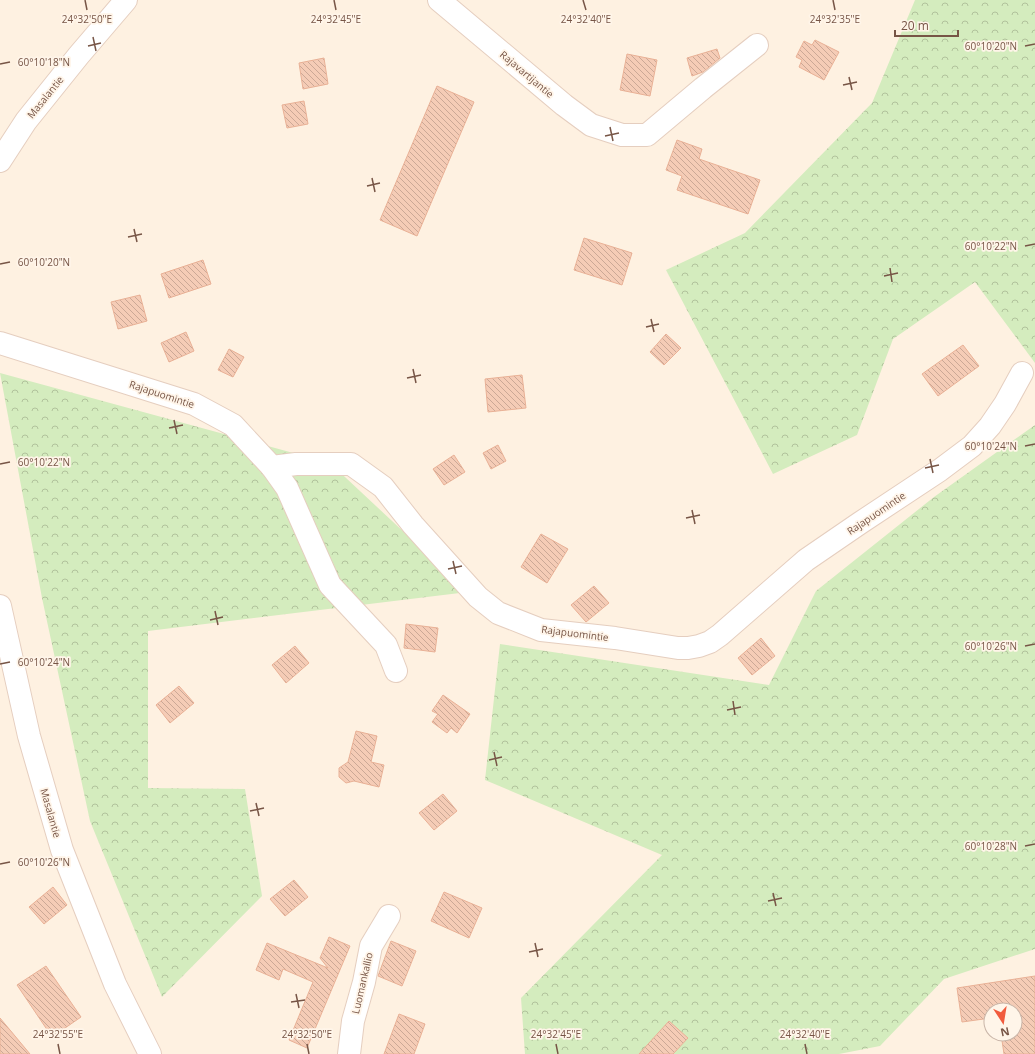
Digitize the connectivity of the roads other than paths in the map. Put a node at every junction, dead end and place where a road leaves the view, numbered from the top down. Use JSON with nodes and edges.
{"nodes":[{"id":1,"x":126,"y":0,"type":"edge"},
{"id":2,"x":439,"y":0,"type":"edge"},
{"id":3,"x":757,"y":45,"type":"dead end"},
{"id":4,"x":0,"y":161,"type":"edge"},
{"id":5,"x":0,"y":343,"type":"edge"},
{"id":6,"x":1022,"y":373,"type":"dead end"},
{"id":7,"x":272,"y":467,"type":"junction"},
{"id":8,"x":0,"y":606,"type":"edge"},
{"id":9,"x":396,"y":671,"type":"dead end"},
{"id":10,"x":389,"y":916,"type":"dead end"},
{"id":11,"x":150,"y":1054,"type":"edge"},
{"id":12,"x":349,"y":1054,"type":"edge"}],
"edges":[{"from":1,"to":4,"type":"street","name":"Masalantie"},
{"from":2,"to":3,"type":"street","name":"Rajavartijantie"},
{"from":5,"to":7,"type":"street","name":"Rajapuomintie"},
{"from":6,"to":7,"type":"street","name":"Rajapuomintie"},
{"from":7,"to":9,"type":"street"},
{"from":8,"to":11,"type":"street","name":"Masalantie"},
{"from":10,"to":12,"type":"street","name":"Luomankallio"}]}
